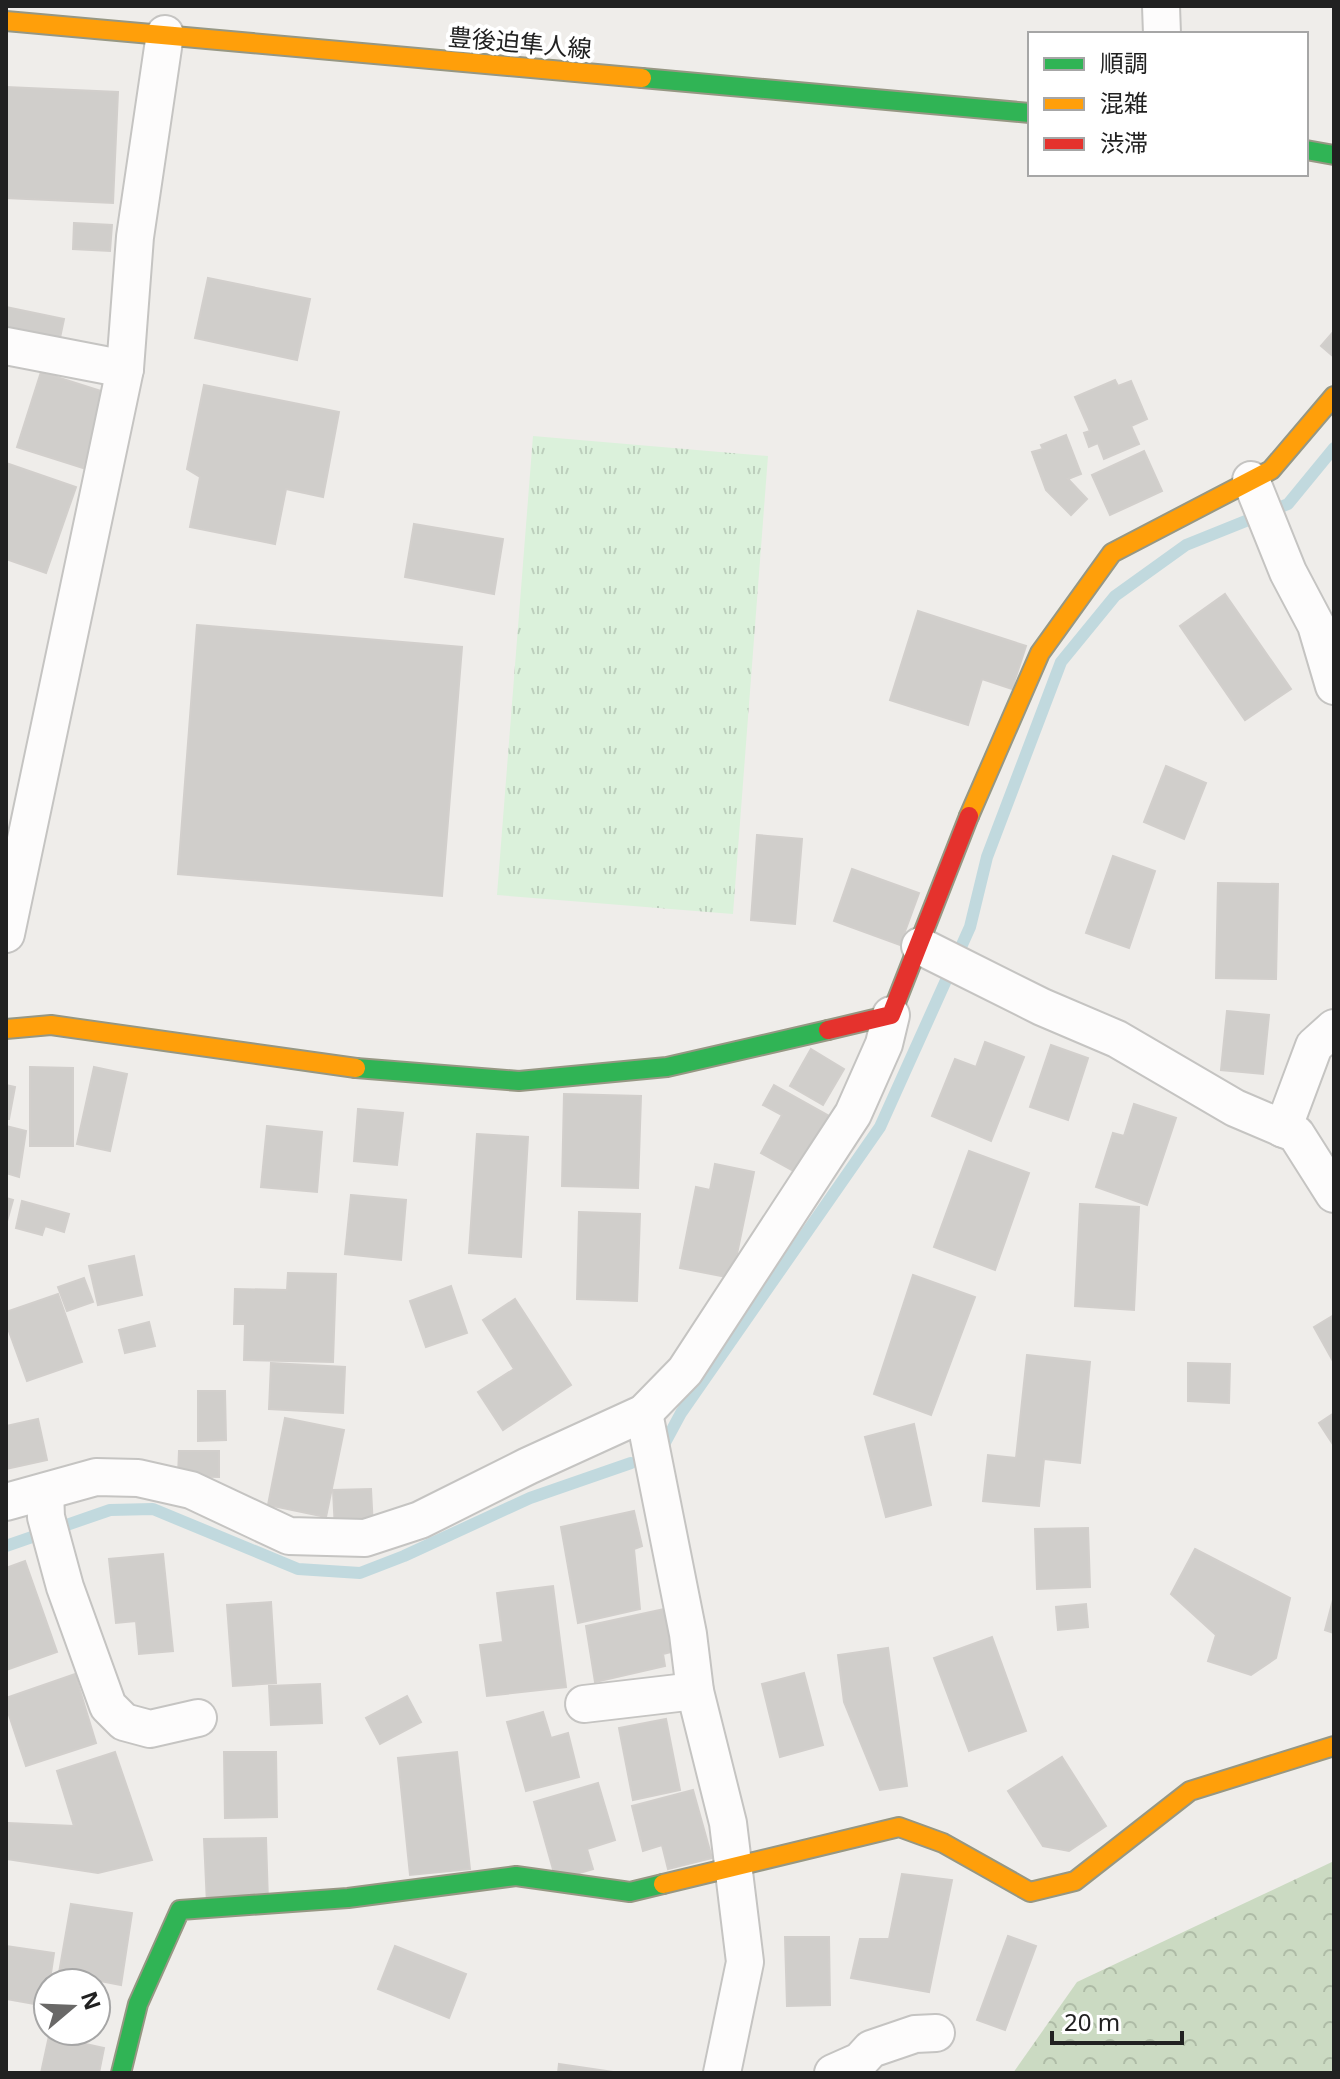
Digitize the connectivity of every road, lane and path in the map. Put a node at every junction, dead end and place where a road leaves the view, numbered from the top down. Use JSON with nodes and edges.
{"nodes":[{"id":1,"x":1161,"y":6,"type":"edge"},
{"id":2,"x":6,"y":21,"type":"edge"},
{"id":3,"x":1162,"y":32,"type":"edge"},
{"id":4,"x":165,"y":34,"type":"junction"},
{"id":5,"x":1028,"y":113,"type":"edge"},
{"id":6,"x":1308,"y":150,"type":"edge"},
{"id":7,"x":1334,"y":155,"type":"edge"},
{"id":8,"x":6,"y":346,"type":"edge"},
{"id":9,"x":125,"y":369,"type":"junction"},
{"id":10,"x":1334,"y":396,"type":"edge"},
{"id":11,"x":1253,"y":483,"type":"junction"},
{"id":12,"x":1334,"y":686,"type":"edge"},
{"id":13,"x":6,"y":934,"type":"edge"},
{"id":14,"x":949,"y":960,"type":"junction"},
{"id":15,"x":891,"y":1015,"type":"junction"},
{"id":16,"x":1334,"y":1028,"type":"edge"},
{"id":17,"x":6,"y":1029,"type":"edge"},
{"id":18,"x":1283,"y":1129,"type":"junction"},
{"id":19,"x":1334,"y":1194,"type":"edge"},
{"id":20,"x":644,"y":1413,"type":"junction"},
{"id":21,"x":6,"y":1502,"type":"edge"},
{"id":22,"x":46,"y":1505,"type":"junction"},
{"id":23,"x":695,"y":1691,"type":"junction"},
{"id":24,"x":584,"y":1704,"type":"dead end"},
{"id":25,"x":198,"y":1718,"type":"dead end"},
{"id":26,"x":1334,"y":1746,"type":"edge"},
{"id":27,"x":733,"y":1868,"type":"junction"},
{"id":28,"x":936,"y":2033,"type":"dead end"},
{"id":29,"x":121,"y":2073,"type":"edge"},
{"id":30,"x":722,"y":2073,"type":"edge"},
{"id":31,"x":833,"y":2073,"type":"edge"}],
"edges":[{"from":1,"to":3,"type":"street"},
{"from":2,"to":4,"type":"street","name":"豊後迫隼人線"},
{"from":4,"to":5,"type":"street","name":"豊後迫隼人線"},
{"from":4,"to":9,"type":"street"},
{"from":6,"to":7,"type":"street"},
{"from":8,"to":9,"type":"street"},
{"from":9,"to":13,"type":"street"},
{"from":10,"to":11,"type":"street"},
{"from":11,"to":12,"type":"street"},
{"from":11,"to":14,"type":"street"},
{"from":14,"to":15,"type":"street"},
{"from":14,"to":18,"type":"street"},
{"from":15,"to":17,"type":"street"},
{"from":15,"to":20,"type":"street"},
{"from":16,"to":18,"type":"street"},
{"from":18,"to":19,"type":"street"},
{"from":20,"to":22,"type":"street"},
{"from":20,"to":23,"type":"street"},
{"from":21,"to":22,"type":"street"},
{"from":22,"to":25,"type":"street"},
{"from":23,"to":24,"type":"street"},
{"from":23,"to":27,"type":"street"},
{"from":26,"to":27,"type":"street"},
{"from":27,"to":29,"type":"street"},
{"from":27,"to":30,"type":"street"},
{"from":28,"to":31,"type":"street"}]}
